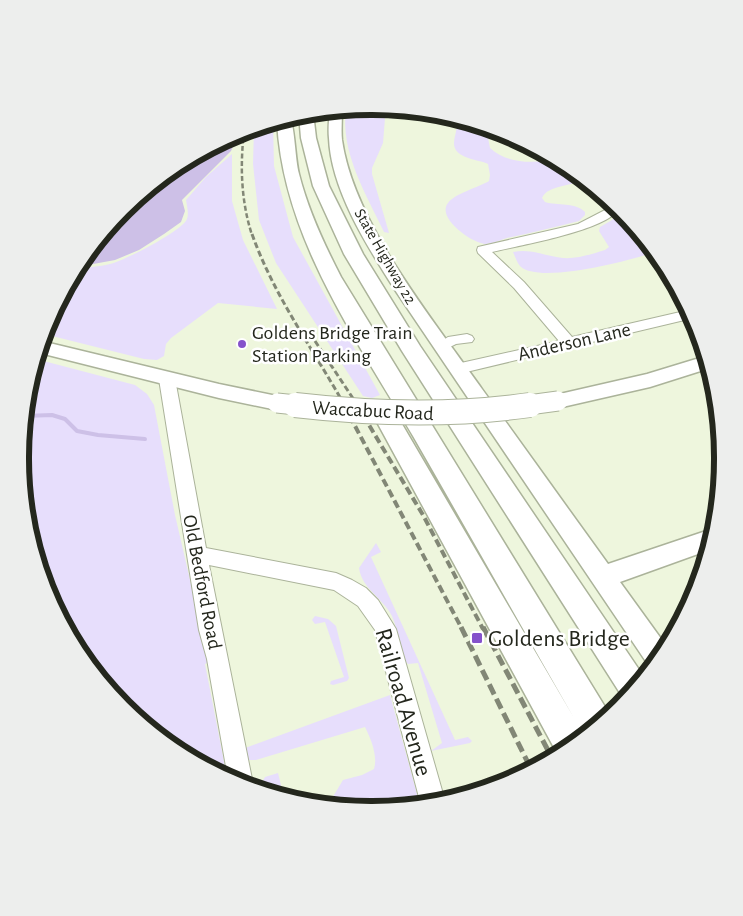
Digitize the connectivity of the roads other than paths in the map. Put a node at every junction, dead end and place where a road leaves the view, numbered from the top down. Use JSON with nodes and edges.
{"nodes":[{"id":1,"x":336,"y":117,"type":"edge"},
{"id":2,"x":307,"y":122,"type":"edge"},
{"id":3,"x":285,"y":127,"type":"edge"},
{"id":4,"x":610,"y":212,"type":"edge"},
{"id":5,"x":683,"y":316,"type":"edge"},
{"id":6,"x":466,"y":339,"type":"dead end"},
{"id":7,"x":568,"y":342,"type":"junction"},
{"id":8,"x":442,"y":346,"type":"junction"},
{"id":9,"x":47,"y":349,"type":"edge"},
{"id":10,"x":701,"y":364,"type":"edge"},
{"id":11,"x":458,"y":369,"type":"junction"},
{"id":12,"x":167,"y":379,"type":"junction"},
{"id":13,"x":384,"y":412,"type":"junction"},
{"id":14,"x":704,"y":542,"type":"edge"},
{"id":15,"x":198,"y":555,"type":"junction"},
{"id":16,"x":602,"y":577,"type":"junction"},
{"id":17,"x":654,"y":651,"type":"edge"},
{"id":18,"x":630,"y":683,"type":"edge"},
{"id":19,"x":593,"y":719,"type":"edge"},
{"id":20,"x":568,"y":739,"type":"edge"},
{"id":21,"x":239,"y":775,"type":"edge"},
{"id":22,"x":431,"y":795,"type":"edge"}],
"edges":[{"from":1,"to":8,"type":"main road","name":"State Highway 22"},
{"from":2,"to":18,"type":"highway"},
{"from":3,"to":19,"type":"highway"},
{"from":4,"to":7,"type":"street"},
{"from":5,"to":7,"type":"street","name":"Anderson Lane"},
{"from":6,"to":8,"type":"street"},
{"from":7,"to":11,"type":"street","name":"Anderson Lane"},
{"from":8,"to":11,"type":"main road","name":"State Highway 22"},
{"from":9,"to":12,"type":"main road","name":"Waccabuc Road"},
{"from":10,"to":13,"type":"main road","name":"Waccabuc Road","bridge":true},
{"from":11,"to":16,"type":"main road","name":"State Highway 22"},
{"from":12,"to":13,"type":"main road","name":"Waccabuc Road","bridge":true},
{"from":12,"to":15,"type":"street","name":"Old Bedford Road"},
{"from":13,"to":20,"type":"highway"},
{"from":14,"to":16,"type":"main road"},
{"from":15,"to":21,"type":"street","name":"Old Bedford Road"},
{"from":15,"to":22,"type":"street","name":"Railroad Avenue"},
{"from":16,"to":17,"type":"main road","name":"State Highway 22"}]}
